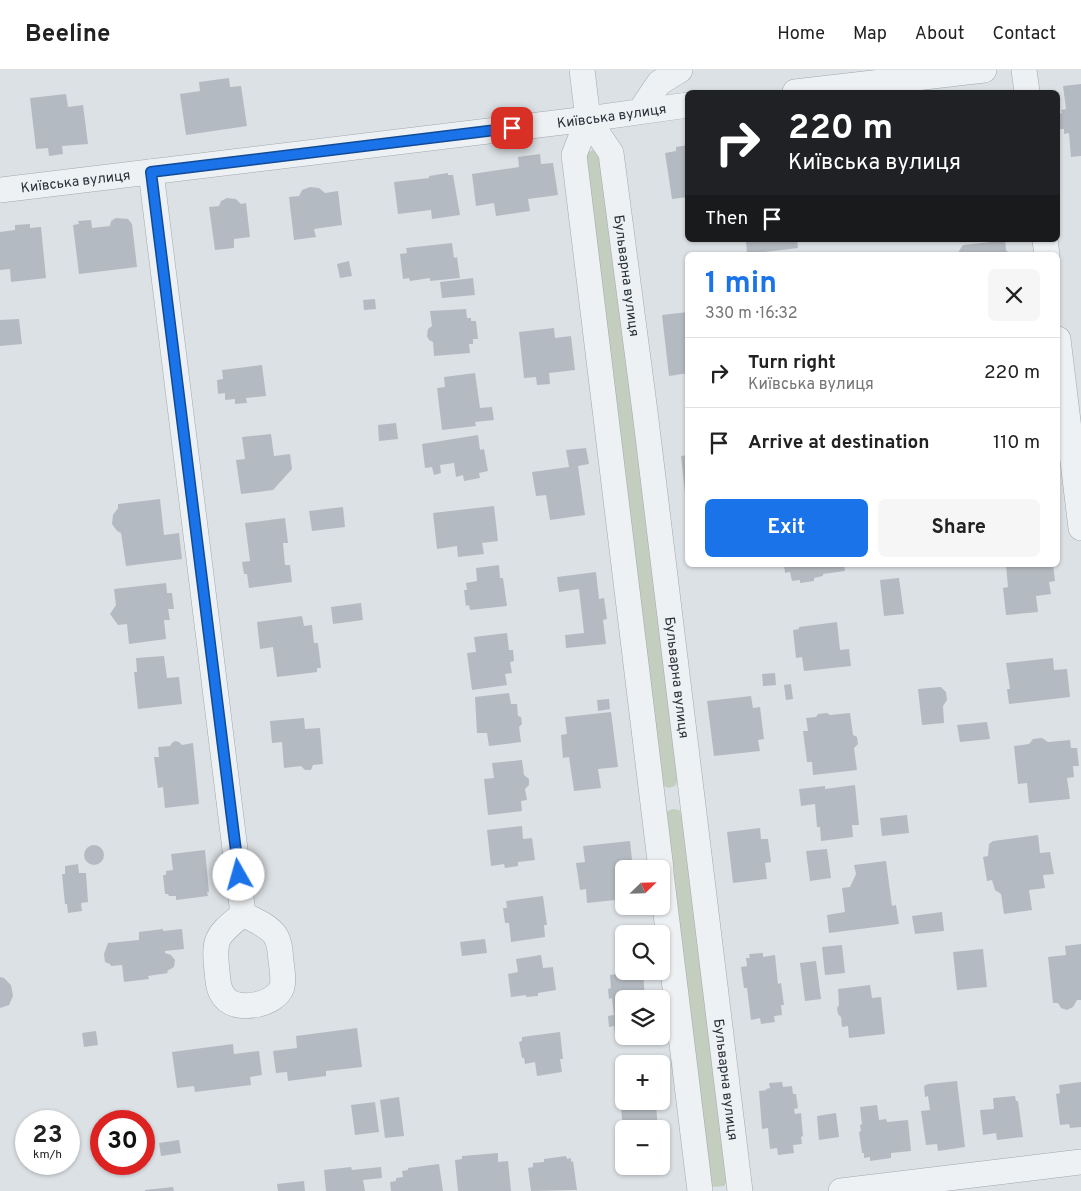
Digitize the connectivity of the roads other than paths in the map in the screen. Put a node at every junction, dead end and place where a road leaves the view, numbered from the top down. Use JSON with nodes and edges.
{"nodes":[{"id":1,"x":582,"y":70,"type":"edge"},
{"id":2,"x":680,"y":70,"type":"edge"},
{"id":3,"x":984,"y":70,"type":"edge"},
{"id":4,"x":1024,"y":70,"type":"edge"},
{"id":5,"x":811,"y":90,"type":"edge"},
{"id":6,"x":1027,"y":90,"type":"edge"},
{"id":7,"x":685,"y":105,"type":"edge"},
{"id":8,"x":640,"y":111,"type":"junction"},
{"id":9,"x":588,"y":119,"type":"junction"},
{"id":10,"x":151,"y":172,"type":"junction"},
{"id":11,"x":0,"y":190,"type":"edge"},
{"id":12,"x":1060,"y":355,"type":"edge"},
{"id":13,"x":1081,"y":528,"type":"edge"},
{"id":14,"x":691,"y":797,"type":"junction"},
{"id":15,"x":653,"y":803,"type":"junction"},
{"id":16,"x":660,"y":860,"type":"edge"},
{"id":17,"x":243,"y":914,"type":"dead end"},
{"id":18,"x":666,"y":915,"type":"edge"},
{"id":19,"x":1081,"y":1162,"type":"edge"},
{"id":20,"x":700,"y":1191,"type":"edge"},
{"id":21,"x":740,"y":1191,"type":"edge"},
{"id":22,"x":841,"y":1191,"type":"edge"}],
"edges":[{"from":1,"to":9,"type":"street"},
{"from":2,"to":8,"type":"street"},
{"from":3,"to":5,"type":"street"},
{"from":4,"to":6,"type":"street"},
{"from":7,"to":8,"type":"street","name":"Київська вулиця"},
{"from":8,"to":9,"type":"street","name":"Київська вулиця"},
{"from":9,"to":10,"type":"street","name":"Київська вулиця"},
{"from":9,"to":14,"type":"street","name":"Бульварна вулиця"},
{"from":9,"to":15,"type":"street"},
{"from":10,"to":11,"type":"street","name":"Київська вулиця"},
{"from":10,"to":17,"type":"street"},
{"from":12,"to":13,"type":"street"},
{"from":14,"to":15,"type":"street"},
{"from":14,"to":21,"type":"street","name":"Бульварна вулиця"},
{"from":15,"to":16,"type":"street"},
{"from":18,"to":20,"type":"street"},
{"from":19,"to":22,"type":"street"}]}
